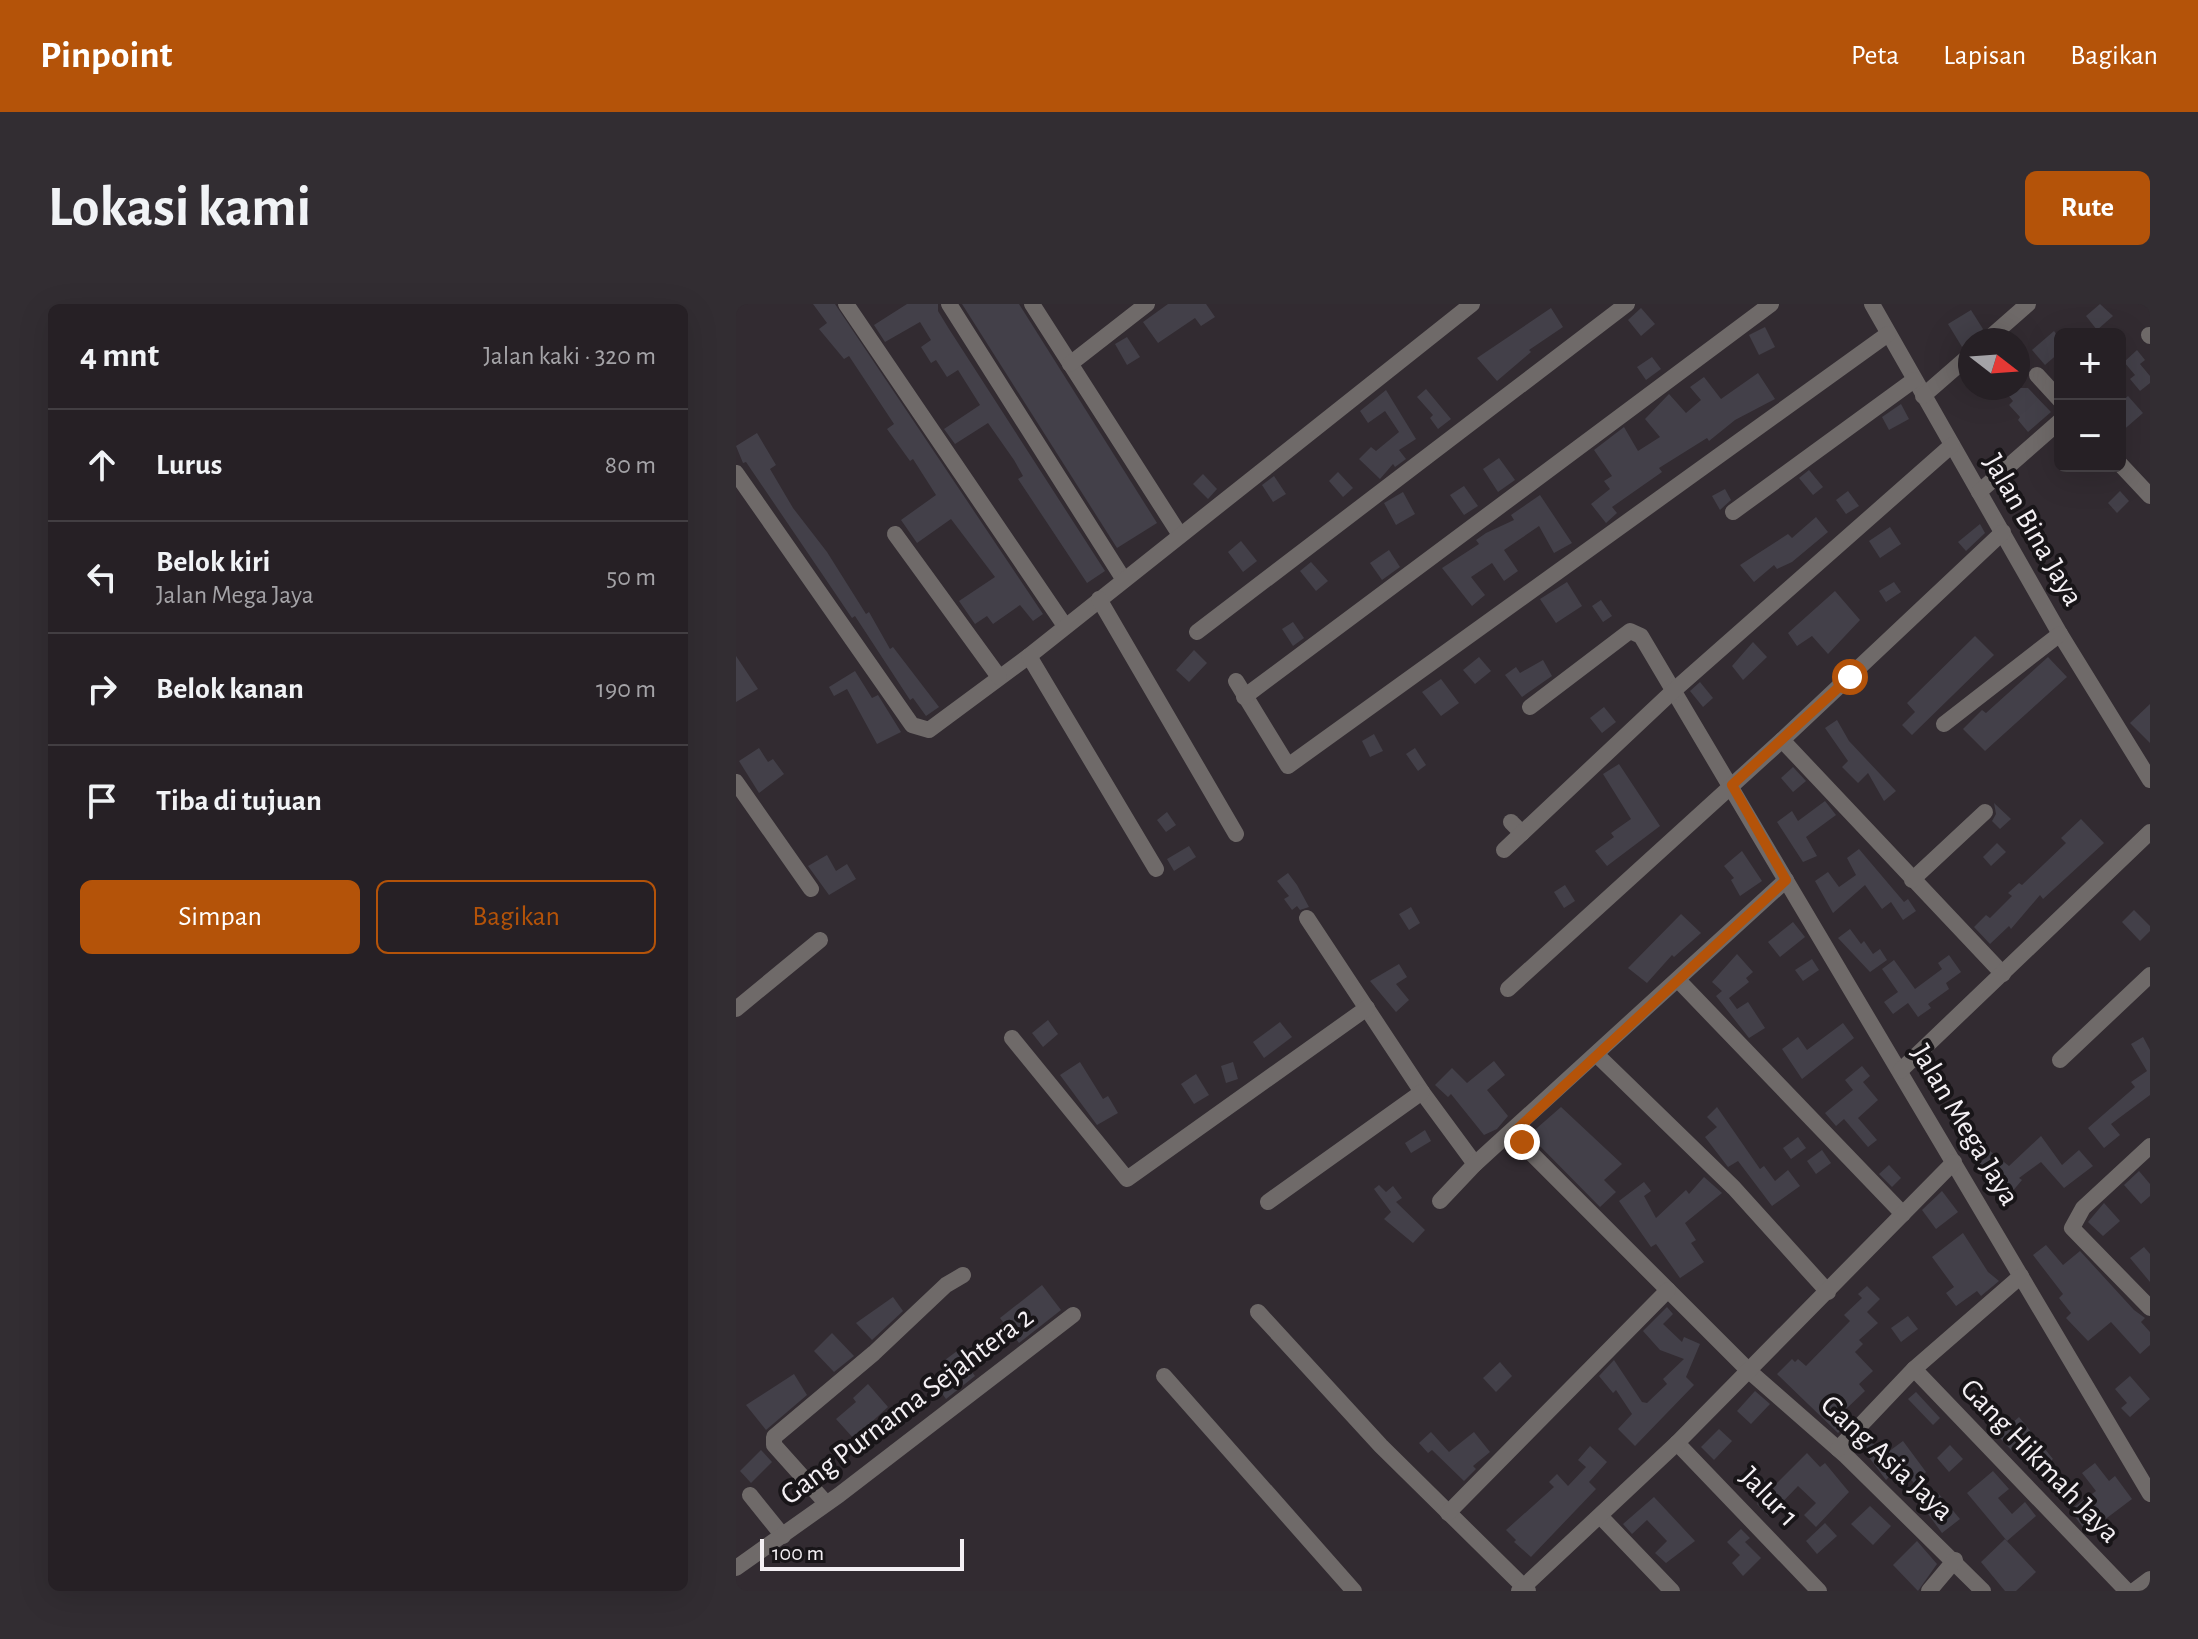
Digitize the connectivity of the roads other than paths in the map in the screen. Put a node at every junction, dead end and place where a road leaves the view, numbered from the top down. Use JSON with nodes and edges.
{"nodes":[{"id":1,"x":846,"y":304,"type":"edge"},
{"id":2,"x":949,"y":304,"type":"edge"},
{"id":3,"x":1032,"y":304,"type":"edge"},
{"id":4,"x":1147,"y":304,"type":"edge"},
{"id":5,"x":1472,"y":304,"type":"edge"},
{"id":6,"x":1627,"y":304,"type":"edge"},
{"id":7,"x":1771,"y":304,"type":"edge"},
{"id":8,"x":1872,"y":304,"type":"edge"},
{"id":9,"x":2028,"y":304,"type":"edge"},
{"id":10,"x":2001,"y":328,"type":"edge"},
{"id":11,"x":1888,"y":334,"type":"junction"},
{"id":12,"x":1070,"y":364,"type":"junction"},
{"id":13,"x":1958,"y":365,"type":"edge"},
{"id":14,"x":2037,"y":375,"type":"dead end"},
{"id":15,"x":1914,"y":380,"type":"junction"},
{"id":16,"x":2054,"y":393,"type":"edge"},
{"id":17,"x":1923,"y":396,"type":"junction"},
{"id":18,"x":2054,"y":426,"type":"edge"},
{"id":19,"x":1952,"y":445,"type":"junction"},
{"id":20,"x":2126,"y":470,"type":"edge"},
{"id":21,"x":736,"y":473,"type":"edge"},
{"id":22,"x":1979,"y":492,"type":"junction"},
{"id":23,"x":2150,"y":496,"type":"edge"},
{"id":24,"x":1733,"y":512,"type":"dead end"},
{"id":25,"x":2003,"y":532,"type":"junction"},
{"id":26,"x":895,"y":534,"type":"dead end"},
{"id":27,"x":1180,"y":535,"type":"junction"},
{"id":28,"x":1124,"y":580,"type":"junction"},
{"id":29,"x":1099,"y":599,"type":"junction"},
{"id":30,"x":1065,"y":626,"type":"junction"},
{"id":31,"x":1197,"y":632,"type":"dead end"},
{"id":32,"x":2060,"y":634,"type":"junction"},
{"id":33,"x":1029,"y":656,"type":"junction"},
{"id":34,"x":999,"y":677,"type":"junction"},
{"id":35,"x":1236,"y":681,"type":"dead end"},
{"id":36,"x":1672,"y":692,"type":"junction"},
{"id":37,"x":1244,"y":697,"type":"junction"},
{"id":38,"x":1530,"y":707,"type":"dead end"},
{"id":39,"x":1944,"y":724,"type":"dead end"},
{"id":40,"x":1782,"y":740,"type":"junction"},
{"id":41,"x":2150,"y":780,"type":"edge"},
{"id":42,"x":736,"y":782,"type":"edge"},
{"id":43,"x":1732,"y":785,"type":"junction"},
{"id":44,"x":1985,"y":812,"type":"dead end"},
{"id":45,"x":2150,"y":832,"type":"edge"},
{"id":46,"x":1236,"y":834,"type":"dead end"},
{"id":47,"x":1504,"y":850,"type":"dead end"},
{"id":48,"x":1156,"y":869,"type":"dead end"},
{"id":49,"x":1786,"y":880,"type":"junction"},
{"id":50,"x":1912,"y":880,"type":"junction"},
{"id":51,"x":811,"y":889,"type":"dead end"},
{"id":52,"x":1307,"y":918,"type":"dead end"},
{"id":53,"x":820,"y":940,"type":"dead end"},
{"id":54,"x":2003,"y":974,"type":"junction"},
{"id":55,"x":2150,"y":975,"type":"edge"},
{"id":56,"x":1679,"y":981,"type":"junction"},
{"id":57,"x":1508,"y":989,"type":"dead end"},
{"id":58,"x":1367,"y":1008,"type":"junction"},
{"id":59,"x":736,"y":1009,"type":"edge"},
{"id":60,"x":1012,"y":1038,"type":"dead end"},
{"id":61,"x":1598,"y":1056,"type":"junction"},
{"id":62,"x":2060,"y":1060,"type":"dead end"},
{"id":63,"x":1900,"y":1071,"type":"junction"},
{"id":64,"x":1422,"y":1092,"type":"junction"},
{"id":65,"x":1512,"y":1134,"type":"junction"},
{"id":66,"x":2147,"y":1154,"type":"edge"},
{"id":67,"x":1954,"y":1162,"type":"junction"},
{"id":68,"x":1475,"y":1164,"type":"junction"},
{"id":69,"x":1440,"y":1201,"type":"dead end"},
{"id":70,"x":1268,"y":1202,"type":"dead end"},
{"id":71,"x":1903,"y":1214,"type":"junction"},
{"id":72,"x":963,"y":1275,"type":"dead end"},
{"id":73,"x":2021,"y":1276,"type":"junction"},
{"id":74,"x":1668,"y":1290,"type":"junction"},
{"id":75,"x":1828,"y":1292,"type":"junction"},
{"id":76,"x":2150,"y":1308,"type":"edge"},
{"id":77,"x":1258,"y":1312,"type":"dead end"},
{"id":78,"x":1073,"y":1315,"type":"dead end"},
{"id":79,"x":1914,"y":1369,"type":"junction"},
{"id":80,"x":1749,"y":1371,"type":"junction"},
{"id":81,"x":1164,"y":1376,"type":"dead end"},
{"id":82,"x":1677,"y":1443,"type":"junction"},
{"id":83,"x":1838,"y":1449,"type":"junction"},
{"id":84,"x":2150,"y":1494,"type":"edge"},
{"id":85,"x":750,"y":1495,"type":"dead end"},
{"id":86,"x":826,"y":1503,"type":"junction"},
{"id":87,"x":1448,"y":1513,"type":"junction"},
{"id":88,"x":1601,"y":1517,"type":"junction"},
{"id":89,"x":783,"y":1536,"type":"junction"},
{"id":90,"x":1955,"y":1560,"type":"junction"},
{"id":91,"x":736,"y":1568,"type":"edge"},
{"id":92,"x":2150,"y":1579,"type":"edge"},
{"id":93,"x":1524,"y":1590,"type":"edge"},
{"id":94,"x":1354,"y":1591,"type":"edge"},
{"id":95,"x":1672,"y":1591,"type":"edge"},
{"id":96,"x":1819,"y":1591,"type":"edge"},
{"id":97,"x":1929,"y":1591,"type":"edge"},
{"id":98,"x":1983,"y":1591,"type":"edge"},
{"id":99,"x":2127,"y":1591,"type":"edge"},
{"id":100,"x":2134,"y":1591,"type":"edge"}],
"edges":[{"from":1,"to":30,"type":"street"},
{"from":2,"to":28,"type":"street"},
{"from":3,"to":12,"type":"street"},
{"from":4,"to":12,"type":"street"},
{"from":5,"to":27,"type":"street"},
{"from":6,"to":31,"type":"street"},
{"from":7,"to":37,"type":"street"},
{"from":8,"to":11,"type":"street","name":"Jalan Bina Jaya"},
{"from":9,"to":10,"type":"street"},
{"from":11,"to":15,"type":"street","name":"Jalan Bina Jaya"},
{"from":11,"to":37,"type":"street"},
{"from":12,"to":27,"type":"street"},
{"from":13,"to":17,"type":"street"},
{"from":14,"to":16,"type":"street"},
{"from":15,"to":17,"type":"street","name":"Jalan Bina Jaya"},
{"from":15,"to":24,"type":"street"},
{"from":17,"to":19,"type":"street","name":"Jalan Bina Jaya"},
{"from":18,"to":22,"type":"street"},
{"from":19,"to":22,"type":"street","name":"Jalan Bina Jaya"},
{"from":19,"to":36,"type":"street"},
{"from":20,"to":23,"type":"street"},
{"from":21,"to":34,"type":"street"},
{"from":22,"to":25,"type":"street","name":"Jalan Bina Jaya"},
{"from":25,"to":32,"type":"street","name":"Jalan Bina Jaya"},
{"from":25,"to":40,"type":"street"},
{"from":26,"to":34,"type":"street"},
{"from":27,"to":28,"type":"street"},
{"from":28,"to":29,"type":"street"},
{"from":29,"to":30,"type":"street"},
{"from":29,"to":46,"type":"street"},
{"from":30,"to":33,"type":"street"},
{"from":32,"to":39,"type":"street"},
{"from":32,"to":41,"type":"street","name":"Jalan Bina Jaya"},
{"from":33,"to":34,"type":"street"},
{"from":33,"to":48,"type":"street"},
{"from":35,"to":37,"type":"street"},
{"from":36,"to":38,"type":"street","name":"Jalan Mega Jaya"},
{"from":36,"to":43,"type":"street","name":"Jalan Mega Jaya"},
{"from":36,"to":47,"type":"street"},
{"from":40,"to":43,"type":"street"},
{"from":40,"to":50,"type":"street"},
{"from":42,"to":51,"type":"street"},
{"from":43,"to":49,"type":"street","name":"Jalan Mega Jaya"},
{"from":43,"to":57,"type":"street"},
{"from":44,"to":50,"type":"street"},
{"from":45,"to":54,"type":"street"},
{"from":49,"to":56,"type":"street"},
{"from":49,"to":63,"type":"street","name":"Jalan Mega Jaya"},
{"from":50,"to":54,"type":"street"},
{"from":52,"to":58,"type":"street"},
{"from":53,"to":59,"type":"street"},
{"from":54,"to":63,"type":"street"},
{"from":55,"to":62,"type":"street"},
{"from":56,"to":61,"type":"street"},
{"from":56,"to":71,"type":"street"},
{"from":58,"to":60,"type":"street"},
{"from":58,"to":64,"type":"street"},
{"from":61,"to":65,"type":"street"},
{"from":61,"to":75,"type":"street"},
{"from":63,"to":67,"type":"street","name":"Jalan Mega Jaya"},
{"from":64,"to":68,"type":"street"},
{"from":64,"to":70,"type":"street"},
{"from":65,"to":68,"type":"street"},
{"from":65,"to":74,"type":"street","name":"Gang Asia Jaya"},
{"from":66,"to":76,"type":"street"},
{"from":67,"to":71,"type":"street"},
{"from":67,"to":73,"type":"street","name":"Jalan Mega Jaya"},
{"from":68,"to":69,"type":"street"},
{"from":71,"to":75,"type":"street"},
{"from":72,"to":86,"type":"street"},
{"from":73,"to":79,"type":"street"},
{"from":73,"to":84,"type":"street","name":"Jalan Mega Jaya"},
{"from":74,"to":80,"type":"street","name":"Gang Asia Jaya"},
{"from":74,"to":87,"type":"street"},
{"from":75,"to":80,"type":"street"},
{"from":77,"to":87,"type":"street"},
{"from":78,"to":86,"type":"street","name":"Gang Purnama Sejahtera 2"},
{"from":79,"to":83,"type":"street"},
{"from":79,"to":99,"type":"street","name":"Gang Hikmah Jaya"},
{"from":80,"to":82,"type":"street"},
{"from":80,"to":83,"type":"street","name":"Gang Asia Jaya"},
{"from":81,"to":94,"type":"street"},
{"from":82,"to":88,"type":"street"},
{"from":82,"to":96,"type":"street","name":"Jalur 1"},
{"from":83,"to":90,"type":"street","name":"Gang Asia Jaya"},
{"from":85,"to":89,"type":"street"},
{"from":86,"to":89,"type":"street","name":"Gang Purnama Sejahtera 2"},
{"from":87,"to":93,"type":"street"},
{"from":88,"to":93,"type":"street"},
{"from":88,"to":95,"type":"street"},
{"from":89,"to":91,"type":"street","name":"Gang Purnama Sejahtera 2"},
{"from":90,"to":97,"type":"street"},
{"from":90,"to":98,"type":"street","name":"Gang Asia Jaya"},
{"from":92,"to":100,"type":"street"}]}
